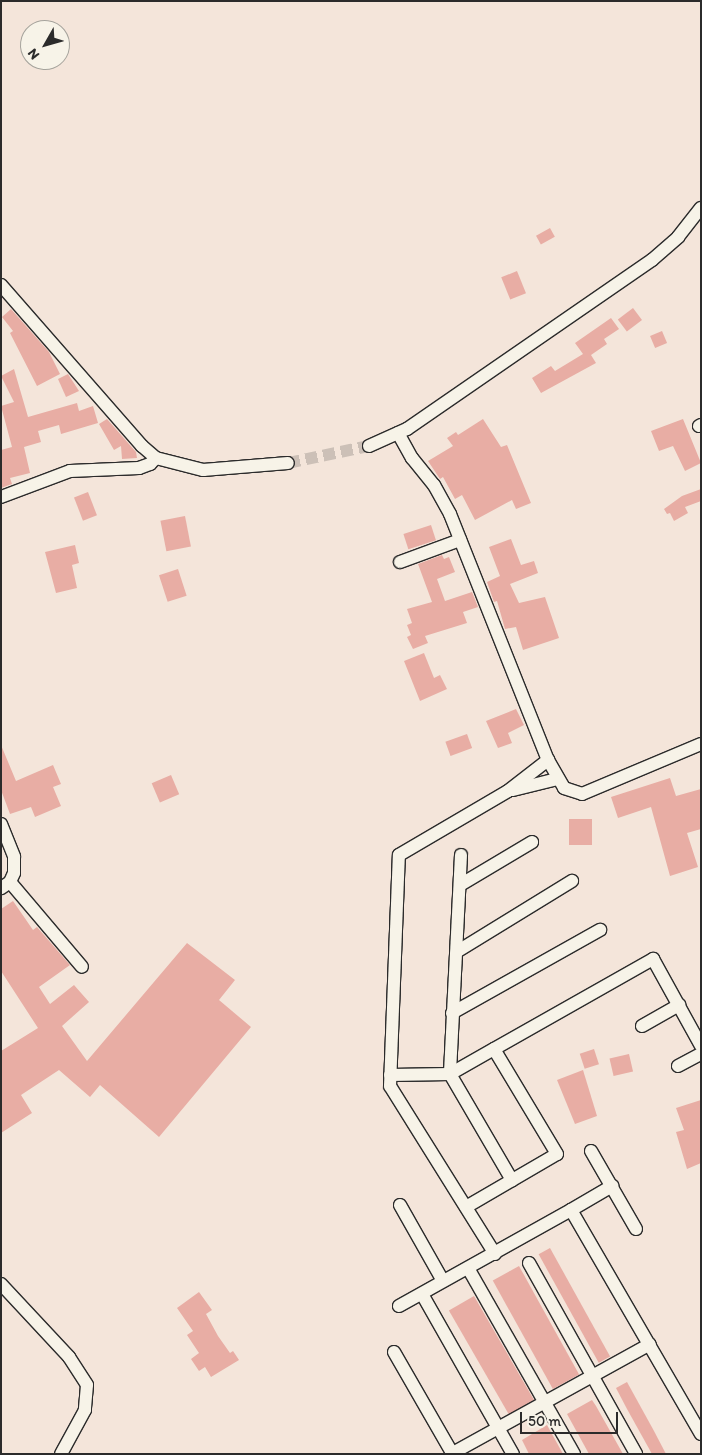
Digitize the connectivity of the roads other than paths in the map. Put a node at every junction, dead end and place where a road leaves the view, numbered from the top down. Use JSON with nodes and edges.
{"nodes":[{"id":1,"x":701,"y":208,"type":"edge"},
{"id":2,"x":1,"y":285,"type":"edge"},
{"id":3,"x":398,"y":433,"type":"junction"},
{"id":4,"x":370,"y":446,"type":"tunnel mouth"},
{"id":5,"x":156,"y":458,"type":"junction"},
{"id":6,"x":288,"y":463,"type":"tunnel mouth"},
{"id":7,"x":1,"y":497,"type":"edge"},
{"id":8,"x":460,"y":540,"type":"junction"},
{"id":9,"x":400,"y":562,"type":"dead end"},
{"id":10,"x":701,"y":744,"type":"edge"},
{"id":11,"x":548,"y":760,"type":"junction"},
{"id":12,"x":557,"y":779,"type":"junction"},
{"id":13,"x":508,"y":791,"type":"junction"},
{"id":14,"x":1,"y":824,"type":"edge"},
{"id":15,"x":532,"y":842,"type":"dead end"},
{"id":16,"x":461,"y":855,"type":"dead end"},
{"id":17,"x":572,"y":881,"type":"dead end"},
{"id":18,"x":6,"y":885,"type":"edge"},
{"id":19,"x":460,"y":885,"type":"junction"},
{"id":20,"x":600,"y":930,"type":"dead end"},
{"id":21,"x":458,"y":951,"type":"junction"},
{"id":22,"x":82,"y":967,"type":"dead end"},
{"id":23,"x":679,"y":1005,"type":"junction"},
{"id":24,"x":452,"y":1013,"type":"junction"},
{"id":25,"x":642,"y":1026,"type":"dead end"},
{"id":26,"x":701,"y":1046,"type":"edge"},
{"id":27,"x":494,"y":1049,"type":"junction"},
{"id":28,"x":701,"y":1054,"type":"edge"},
{"id":29,"x":678,"y":1066,"type":"dead end"},
{"id":30,"x":450,"y":1074,"type":"junction"},
{"id":31,"x":390,"y":1075,"type":"junction"},
{"id":32,"x":592,"y":1151,"type":"dead end"},
{"id":33,"x":512,"y":1180,"type":"junction"},
{"id":34,"x":612,"y":1186,"type":"junction"},
{"id":35,"x":400,"y":1205,"type":"dead end"},
{"id":36,"x":466,"y":1207,"type":"junction"},
{"id":37,"x":571,"y":1210,"type":"junction"},
{"id":38,"x":636,"y":1229,"type":"dead end"},
{"id":39,"x":495,"y":1254,"type":"junction"},
{"id":40,"x":529,"y":1263,"type":"dead end"},
{"id":41,"x":468,"y":1268,"type":"junction"},
{"id":42,"x":443,"y":1281,"type":"junction"},
{"id":43,"x":1,"y":1284,"type":"edge"},
{"id":44,"x":422,"y":1294,"type":"junction"},
{"id":45,"x":399,"y":1306,"type":"dead end"},
{"id":46,"x":650,"y":1344,"type":"junction"},
{"id":47,"x":394,"y":1352,"type":"dead end"},
{"id":48,"x":592,"y":1376,"type":"junction"},
{"id":49,"x":545,"y":1402,"type":"junction"},
{"id":50,"x":499,"y":1428,"type":"junction"},
{"id":51,"x":701,"y":1434,"type":"edge"},
{"id":52,"x":452,"y":1453,"type":"edge"},
{"id":53,"x":61,"y":1454,"type":"edge"},
{"id":54,"x":514,"y":1454,"type":"edge"},
{"id":55,"x":574,"y":1454,"type":"edge"},
{"id":56,"x":636,"y":1454,"type":"edge"}],
"edges":[{"from":1,"to":3,"type":"street"},
{"from":2,"to":5,"type":"street"},
{"from":3,"to":4,"type":"street"},
{"from":3,"to":8,"type":"street"},
{"from":5,"to":6,"type":"street"},
{"from":5,"to":7,"type":"street"},
{"from":8,"to":9,"type":"street"},
{"from":8,"to":11,"type":"street"},
{"from":10,"to":12,"type":"street"},
{"from":11,"to":12,"type":"street"},
{"from":11,"to":13,"type":"street"},
{"from":12,"to":13,"type":"street"},
{"from":13,"to":31,"type":"street"},
{"from":14,"to":18,"type":"street"},
{"from":15,"to":19,"type":"street"},
{"from":16,"to":19,"type":"street"},
{"from":17,"to":21,"type":"street"},
{"from":18,"to":22,"type":"street"},
{"from":19,"to":21,"type":"street"},
{"from":20,"to":24,"type":"street"},
{"from":21,"to":24,"type":"street"},
{"from":23,"to":25,"type":"street"},
{"from":23,"to":26,"type":"street"},
{"from":23,"to":27,"type":"street"},
{"from":24,"to":30,"type":"street"},
{"from":27,"to":30,"type":"street"},
{"from":27,"to":33,"type":"street"},
{"from":28,"to":29,"type":"street"},
{"from":30,"to":31,"type":"street"},
{"from":30,"to":33,"type":"street"},
{"from":31,"to":36,"type":"street"},
{"from":32,"to":34,"type":"street"},
{"from":33,"to":36,"type":"street"},
{"from":34,"to":37,"type":"street"},
{"from":34,"to":38,"type":"street"},
{"from":35,"to":42,"type":"street"},
{"from":36,"to":39,"type":"street"},
{"from":37,"to":39,"type":"street"},
{"from":37,"to":46,"type":"street"},
{"from":39,"to":41,"type":"street"},
{"from":40,"to":48,"type":"street"},
{"from":41,"to":42,"type":"street"},
{"from":41,"to":49,"type":"street"},
{"from":42,"to":44,"type":"street"},
{"from":43,"to":53,"type":"street"},
{"from":44,"to":45,"type":"street"},
{"from":44,"to":50,"type":"street"},
{"from":46,"to":48,"type":"street"},
{"from":46,"to":51,"type":"street"},
{"from":47,"to":52,"type":"street"},
{"from":48,"to":49,"type":"street"},
{"from":48,"to":56,"type":"street"},
{"from":49,"to":50,"type":"street"},
{"from":49,"to":55,"type":"street"},
{"from":50,"to":52,"type":"street"},
{"from":50,"to":54,"type":"street"}]}
